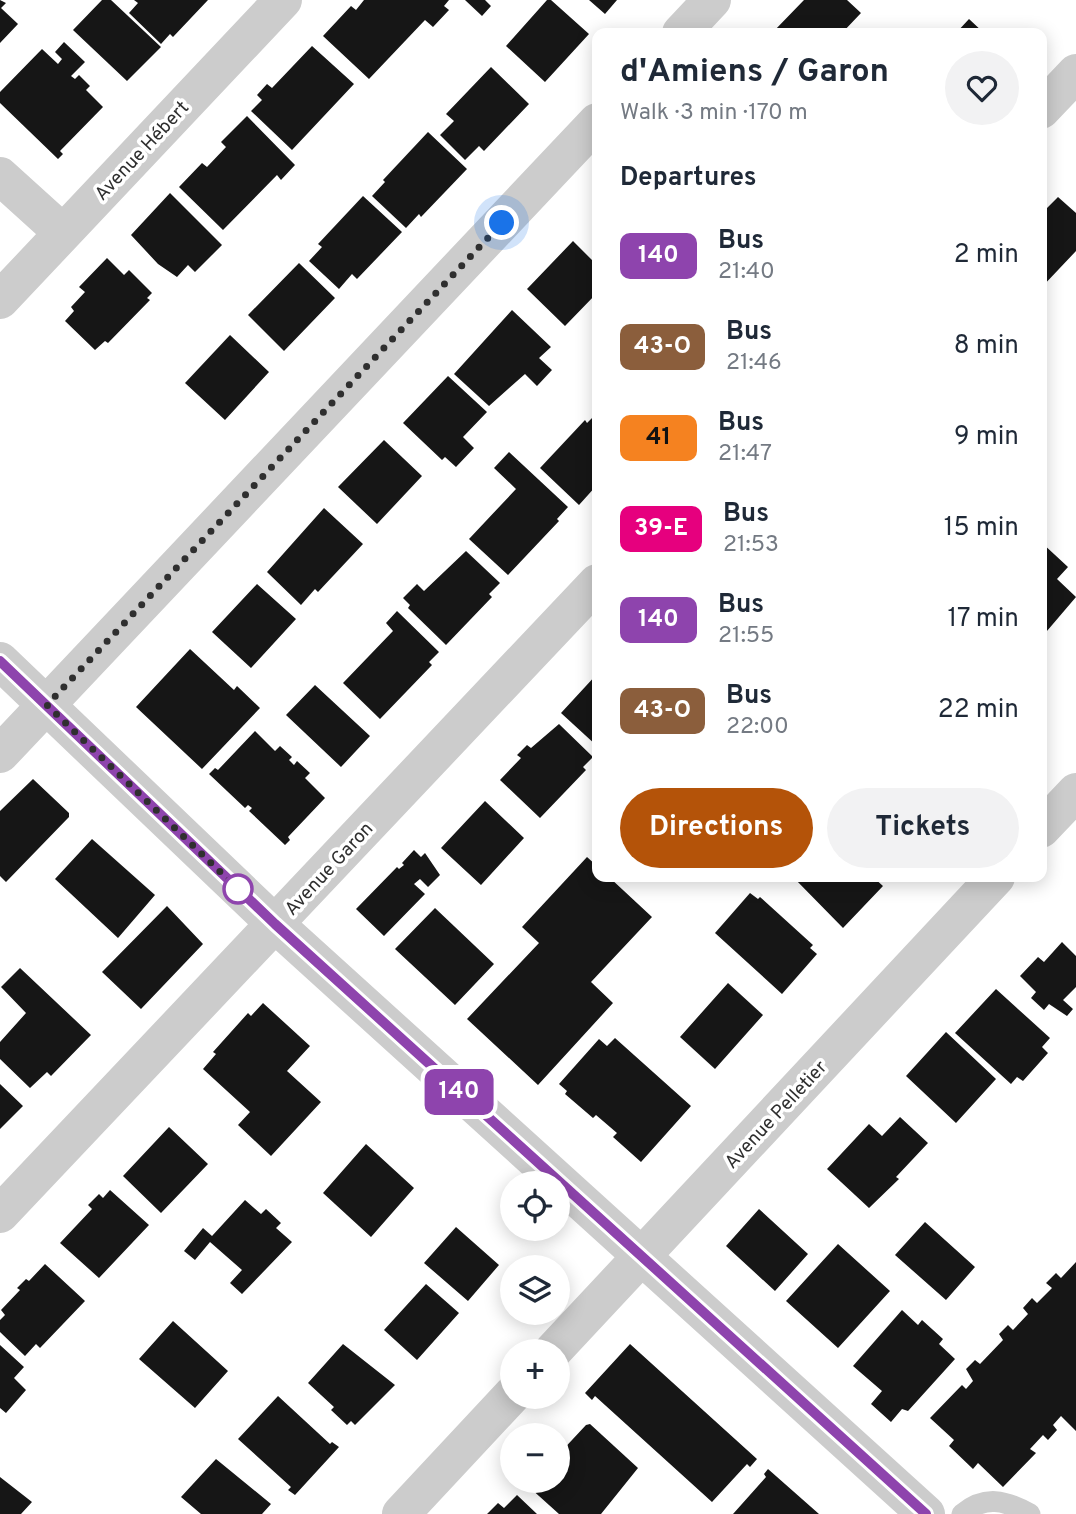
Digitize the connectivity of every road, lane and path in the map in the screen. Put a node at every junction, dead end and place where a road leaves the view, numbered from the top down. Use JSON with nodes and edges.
{"nodes":[{"id":1,"x":283,"y":0,"type":"edge"},
{"id":2,"x":712,"y":0,"type":"edge"},
{"id":3,"x":686,"y":28,"type":"edge"},
{"id":4,"x":1076,"y":73,"type":"edge"},
{"id":5,"x":1047,"y":104,"type":"edge"},
{"id":6,"x":592,"y":127,"type":"edge"},
{"id":7,"x":0,"y":176,"type":"edge"},
{"id":8,"x":62,"y":233,"type":"junction"},
{"id":9,"x":0,"y":300,"type":"edge"},
{"id":10,"x":592,"y":588,"type":"edge"},
{"id":11,"x":0,"y":661,"type":"edge"},
{"id":12,"x":47,"y":705,"type":"junction"},
{"id":13,"x":0,"y":754,"type":"edge"},
{"id":14,"x":1076,"y":792,"type":"edge"},
{"id":15,"x":1047,"y":823,"type":"edge"},
{"id":16,"x":991,"y":882,"type":"edge"},
{"id":17,"x":275,"y":924,"type":"junction"},
{"id":18,"x":0,"y":1214,"type":"edge"},
{"id":19,"x":640,"y":1257,"type":"junction"},
{"id":20,"x":564,"y":1339,"type":"edge"},
{"id":21,"x":500,"y":1408,"type":"edge"},
{"id":22,"x":401,"y":1514,"type":"edge"},
{"id":23,"x":926,"y":1514,"type":"edge"},
{"id":24,"x":962,"y":1514,"type":"edge"},
{"id":25,"x":1030,"y":1514,"type":"edge"}],
"edges":[{"from":1,"to":8,"type":"street","name":"Avenue Hébert"},
{"from":2,"to":3,"type":"street"},
{"from":4,"to":5,"type":"street"},
{"from":6,"to":12,"type":"street"},
{"from":7,"to":8,"type":"street"},
{"from":8,"to":9,"type":"street","name":"Avenue Hébert"},
{"from":10,"to":17,"type":"street","name":"Avenue Garon"},
{"from":11,"to":12,"type":"street"},
{"from":12,"to":13,"type":"street"},
{"from":12,"to":17,"type":"street"},
{"from":14,"to":15,"type":"street"},
{"from":16,"to":19,"type":"street","name":"Avenue Pelletier"},
{"from":17,"to":18,"type":"street","name":"Avenue Garon"},
{"from":17,"to":19,"type":"street"},
{"from":19,"to":20,"type":"street","name":"Avenue Pelletier"},
{"from":19,"to":23,"type":"street"},
{"from":21,"to":22,"type":"street"},
{"from":24,"to":25,"type":"lane"}]}
